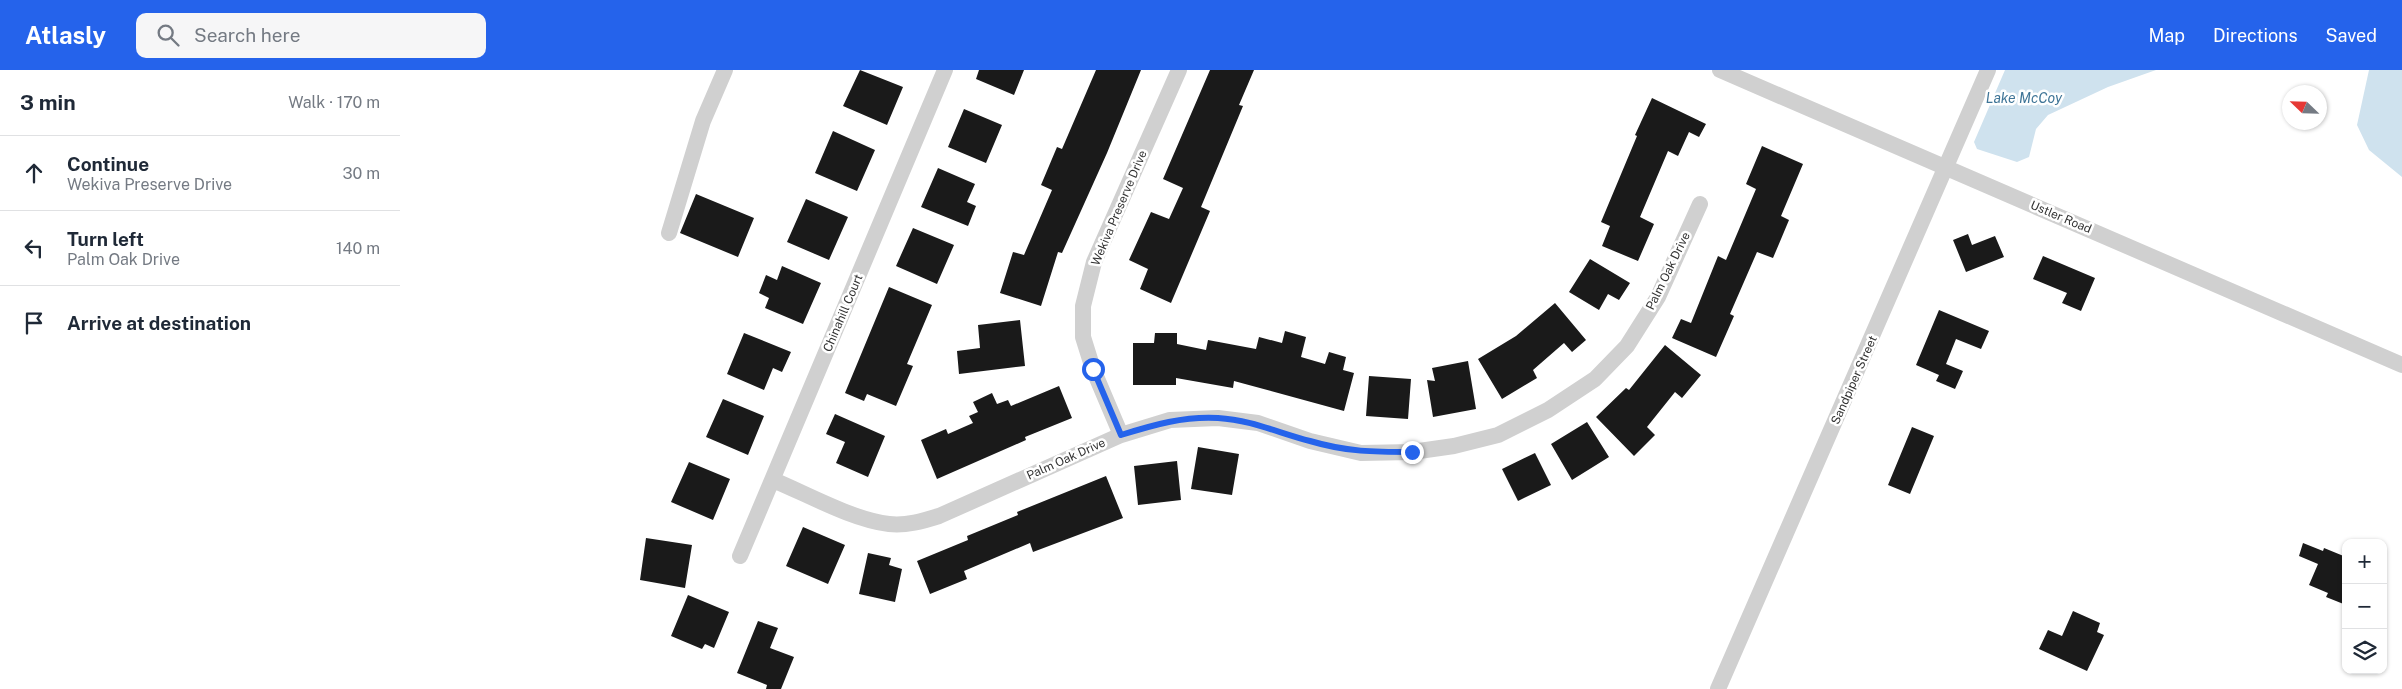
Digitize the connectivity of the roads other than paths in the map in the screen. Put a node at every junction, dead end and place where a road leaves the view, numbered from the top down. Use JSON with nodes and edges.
{"nodes":[{"id":1,"x":725,"y":70,"type":"edge"},
{"id":2,"x":945,"y":70,"type":"edge"},
{"id":3,"x":1179,"y":70,"type":"edge"},
{"id":4,"x":1720,"y":70,"type":"edge"},
{"id":5,"x":1988,"y":70,"type":"edge"},
{"id":6,"x":1947,"y":167,"type":"junction"},
{"id":7,"x":1700,"y":204,"type":"dead end"},
{"id":8,"x":668,"y":232,"type":"dead end"},
{"id":9,"x":2402,"y":365,"type":"edge"},
{"id":10,"x":1121,"y":435,"type":"junction"},
{"id":11,"x":773,"y":480,"type":"junction"},
{"id":12,"x":740,"y":556,"type":"dead end"},
{"id":13,"x":1718,"y":689,"type":"edge"}],
"edges":[{"from":1,"to":8,"type":"street"},
{"from":2,"to":11,"type":"street","name":"Chinahill Court"},
{"from":3,"to":10,"type":"street","name":"Wekiva Preserve Drive"},
{"from":4,"to":6,"type":"street","name":"Ustler Road"},
{"from":5,"to":6,"type":"street","name":"Sandpiper Street"},
{"from":6,"to":9,"type":"street","name":"Ustler Road"},
{"from":6,"to":13,"type":"street","name":"Sandpiper Street"},
{"from":7,"to":10,"type":"street","name":"Palm Oak Drive"},
{"from":10,"to":11,"type":"street","name":"Palm Oak Drive"},
{"from":11,"to":12,"type":"street","name":"Chinahill Court"}]}
